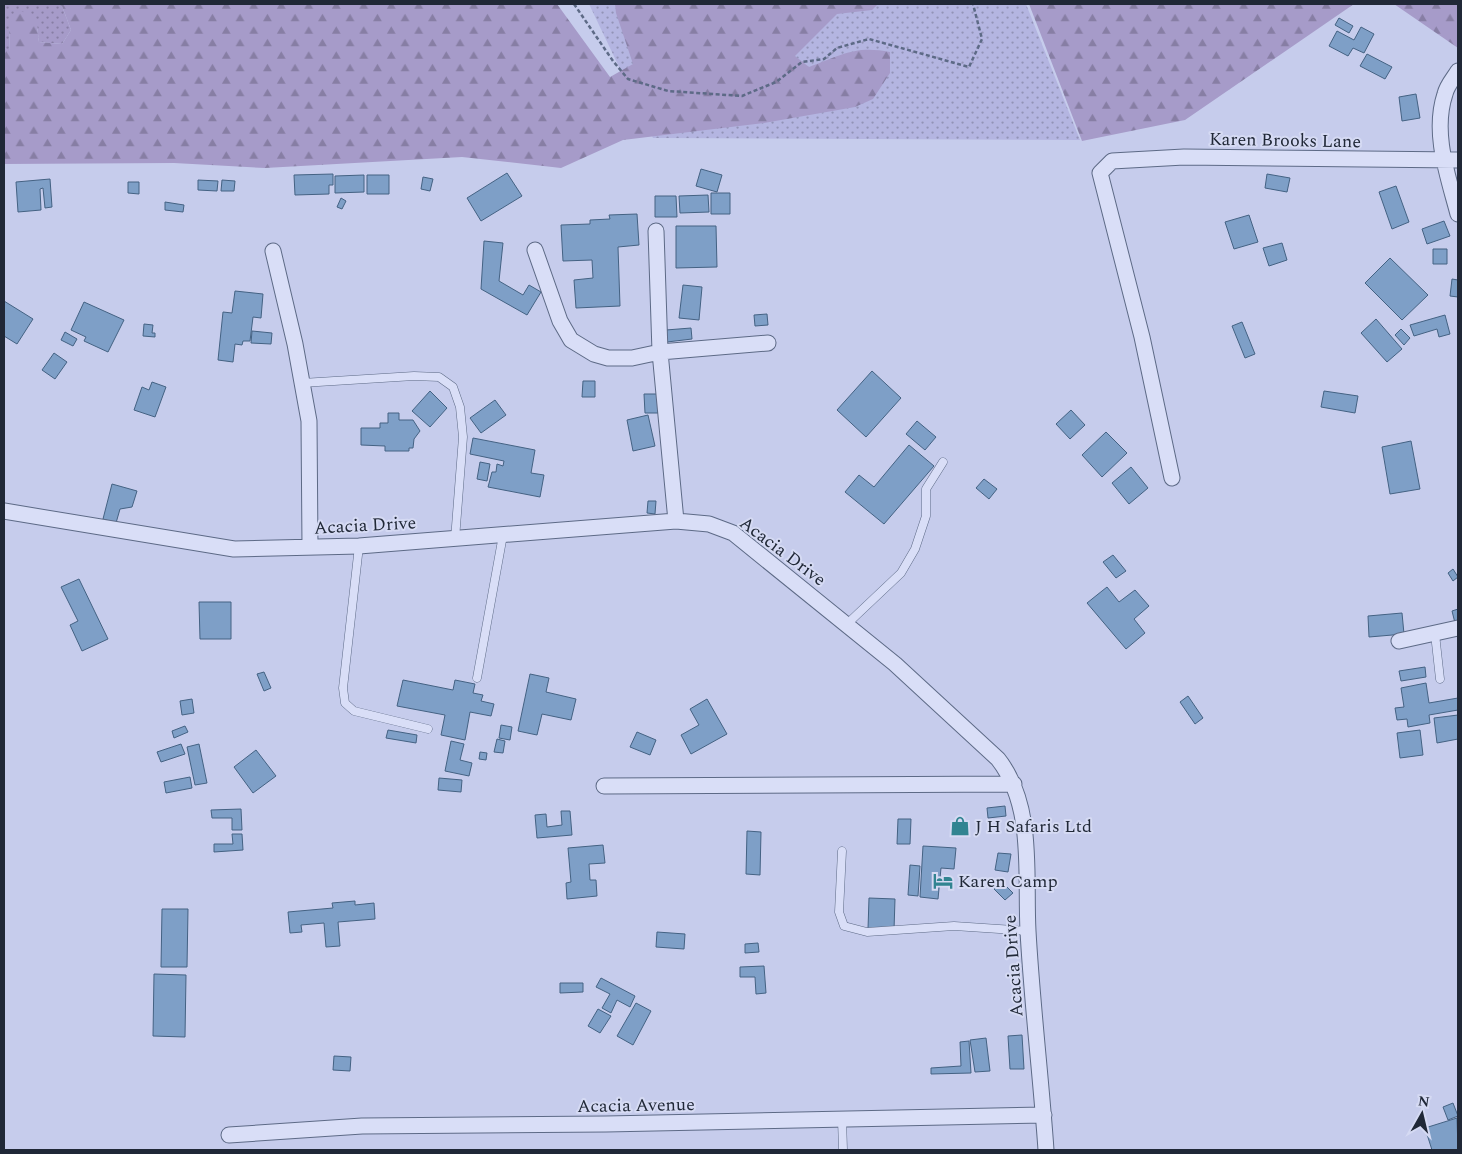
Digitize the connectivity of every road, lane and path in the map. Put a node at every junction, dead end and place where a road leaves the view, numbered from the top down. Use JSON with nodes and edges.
{"nodes":[{"id":1,"x":575,"y":4,"type":"edge"},
{"id":2,"x":973,"y":4,"type":"edge"},
{"id":3,"x":1458,"y":70,"type":"edge"},
{"id":4,"x":1451,"y":160,"type":"edge"},
{"id":5,"x":1458,"y":214,"type":"edge"},
{"id":6,"x":656,"y":231,"type":"dead end"},
{"id":7,"x":535,"y":250,"type":"dead end"},
{"id":8,"x":273,"y":251,"type":"dead end"},
{"id":9,"x":768,"y":343,"type":"dead end"},
{"id":10,"x":660,"y":352,"type":"junction"},
{"id":11,"x":302,"y":383,"type":"junction"},
{"id":12,"x":943,"y":462,"type":"dead end"},
{"id":13,"x":1172,"y":478,"type":"dead end"},
{"id":14,"x":4,"y":511,"type":"edge"},
{"id":15,"x":676,"y":521,"type":"junction"},
{"id":16,"x":503,"y":535,"type":"junction"},
{"id":17,"x":454,"y":539,"type":"junction"},
{"id":18,"x":310,"y":546,"type":"junction"},
{"id":19,"x":359,"y":546,"type":"junction"},
{"id":20,"x":846,"y":625,"type":"junction"},
{"id":21,"x":1458,"y":628,"type":"edge"},
{"id":22,"x":1436,"y":634,"type":"junction"},
{"id":23,"x":1399,"y":641,"type":"dead end"},
{"id":24,"x":477,"y":678,"type":"dead end"},
{"id":25,"x":1440,"y":679,"type":"dead end"},
{"id":26,"x":428,"y":729,"type":"dead end"},
{"id":27,"x":1014,"y":784,"type":"junction"},
{"id":28,"x":604,"y":786,"type":"dead end"},
{"id":29,"x":842,"y":851,"type":"dead end"},
{"id":30,"x":1028,"y":931,"type":"junction"},
{"id":31,"x":1044,"y":1115,"type":"junction"},
{"id":32,"x":842,"y":1119,"type":"junction"},
{"id":33,"x":230,"y":1135,"type":"dead end"},
{"id":34,"x":843,"y":1150,"type":"edge"},
{"id":35,"x":1046,"y":1150,"type":"edge"}],
"edges":[{"from":1,"to":2,"type":"path"},
{"from":3,"to":4,"type":"street"},
{"from":4,"to":5,"type":"street"},
{"from":4,"to":13,"type":"street","name":"Karen Brooks Lane"},
{"from":6,"to":10,"type":"street"},
{"from":7,"to":10,"type":"street"},
{"from":8,"to":11,"type":"street"},
{"from":9,"to":10,"type":"street"},
{"from":10,"to":15,"type":"street"},
{"from":11,"to":17,"type":"lane"},
{"from":11,"to":18,"type":"street"},
{"from":12,"to":20,"type":"lane"},
{"from":14,"to":18,"type":"street","name":"Acacia Drive"},
{"from":15,"to":16,"type":"street","name":"Acacia Drive"},
{"from":15,"to":20,"type":"street","name":"Acacia Drive"},
{"from":16,"to":17,"type":"street","name":"Acacia Drive"},
{"from":16,"to":24,"type":"lane"},
{"from":17,"to":19,"type":"street","name":"Acacia Drive"},
{"from":18,"to":19,"type":"street","name":"Acacia Drive"},
{"from":19,"to":26,"type":"lane"},
{"from":20,"to":27,"type":"street","name":"Acacia Drive"},
{"from":21,"to":22,"type":"street"},
{"from":22,"to":23,"type":"street"},
{"from":22,"to":25,"type":"lane"},
{"from":27,"to":28,"type":"street"},
{"from":27,"to":30,"type":"street","name":"Acacia Drive"},
{"from":29,"to":30,"type":"lane"},
{"from":30,"to":31,"type":"street","name":"Acacia Drive"},
{"from":31,"to":32,"type":"street","name":"Acacia Avenue"},
{"from":31,"to":35,"type":"street","name":"Acacia Drive"},
{"from":32,"to":33,"type":"street","name":"Acacia Avenue"},
{"from":32,"to":34,"type":"lane"}]}
